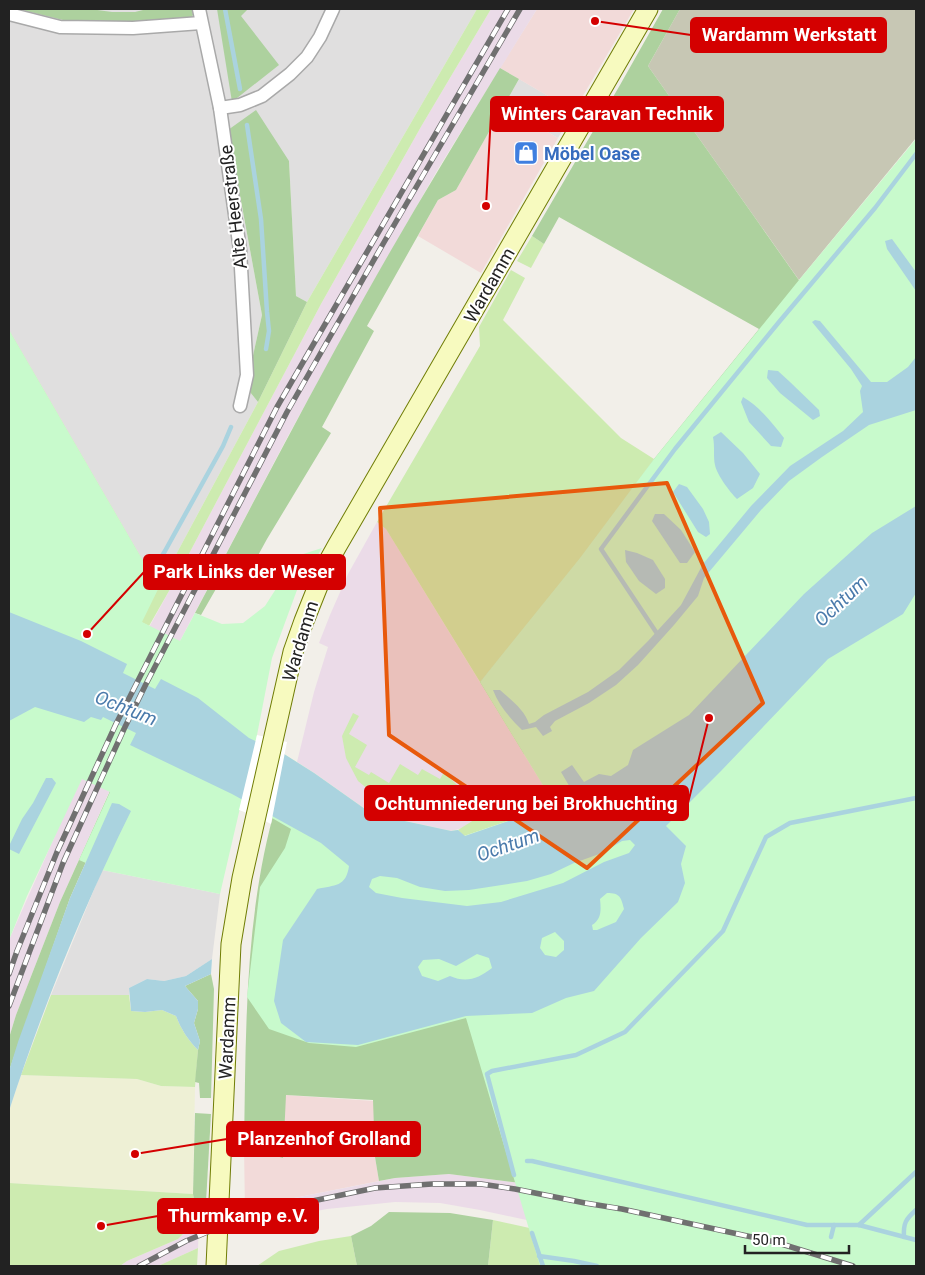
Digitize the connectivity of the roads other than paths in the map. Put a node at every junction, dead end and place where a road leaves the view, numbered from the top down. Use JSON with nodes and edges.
{"nodes":[{"id":1,"x":199,"y":9,"type":"edge"},
{"id":2,"x":333,"y":9,"type":"edge"},
{"id":3,"x":648,"y":9,"type":"edge"},
{"id":4,"x":9,"y":14,"type":"edge"},
{"id":5,"x":201,"y":23,"type":"junction"},
{"id":6,"x":220,"y":108,"type":"junction"},
{"id":7,"x":240,"y":406,"type":"dead end"},
{"id":8,"x":216,"y":1266,"type":"edge"}],
"edges":[{"from":1,"to":5,"type":"street","name":"Alte Heerstraße"},
{"from":2,"to":6,"type":"street"},
{"from":3,"to":8,"type":"street","name":"Wardamm"},
{"from":4,"to":5,"type":"street"},
{"from":5,"to":6,"type":"street","name":"Alte Heerstraße"},
{"from":6,"to":7,"type":"street","name":"Alte Heerstraße"}]}
